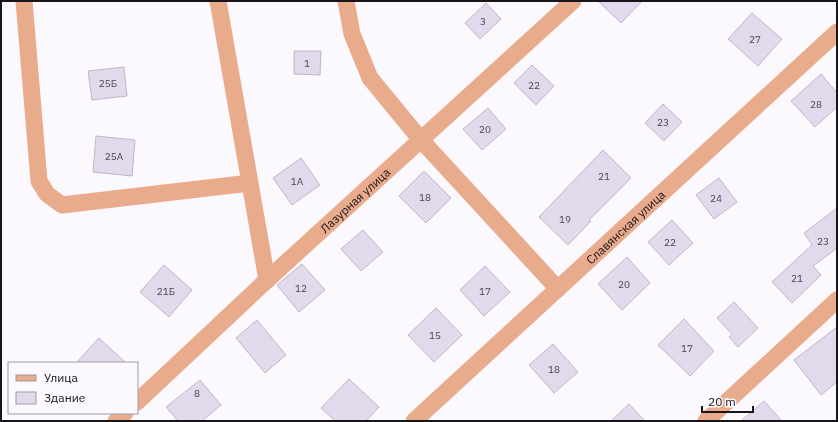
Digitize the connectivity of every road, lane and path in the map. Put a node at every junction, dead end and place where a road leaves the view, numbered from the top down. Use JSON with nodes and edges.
{"nodes":[{"id":1,"x":24,"y":1,"type":"edge"},
{"id":2,"x":218,"y":1,"type":"edge"},
{"id":3,"x":346,"y":1,"type":"edge"},
{"id":4,"x":574,"y":1,"type":"edge"},
{"id":5,"x":837,"y":32,"type":"edge"},
{"id":6,"x":421,"y":140,"type":"junction"},
{"id":7,"x":250,"y":183,"type":"junction"},
{"id":8,"x":267,"y":280,"type":"junction"},
{"id":9,"x":558,"y":289,"type":"junction"},
{"id":10,"x":837,"y":300,"type":"edge"},
{"id":11,"x":138,"y":401,"type":"edge"},
{"id":12,"x":124,"y":414,"type":"edge"},
{"id":13,"x":116,"y":421,"type":"edge"},
{"id":14,"x":414,"y":421,"type":"edge"},
{"id":15,"x":706,"y":421,"type":"edge"}],
"edges":[{"from":1,"to":7,"type":"street"},
{"from":2,"to":7,"type":"street"},
{"from":3,"to":6,"type":"street"},
{"from":4,"to":6,"type":"street","name":"Лазурная улица"},
{"from":5,"to":9,"type":"street","name":"Славянская улица"},
{"from":6,"to":8,"type":"street","name":"Лазурная улица"},
{"from":6,"to":9,"type":"street"},
{"from":7,"to":8,"type":"street"},
{"from":8,"to":11,"type":"street","name":"Лазурная улица"},
{"from":9,"to":14,"type":"street","name":"Славянская улица"},
{"from":10,"to":15,"type":"street"},
{"from":12,"to":13,"type":"street"}]}
